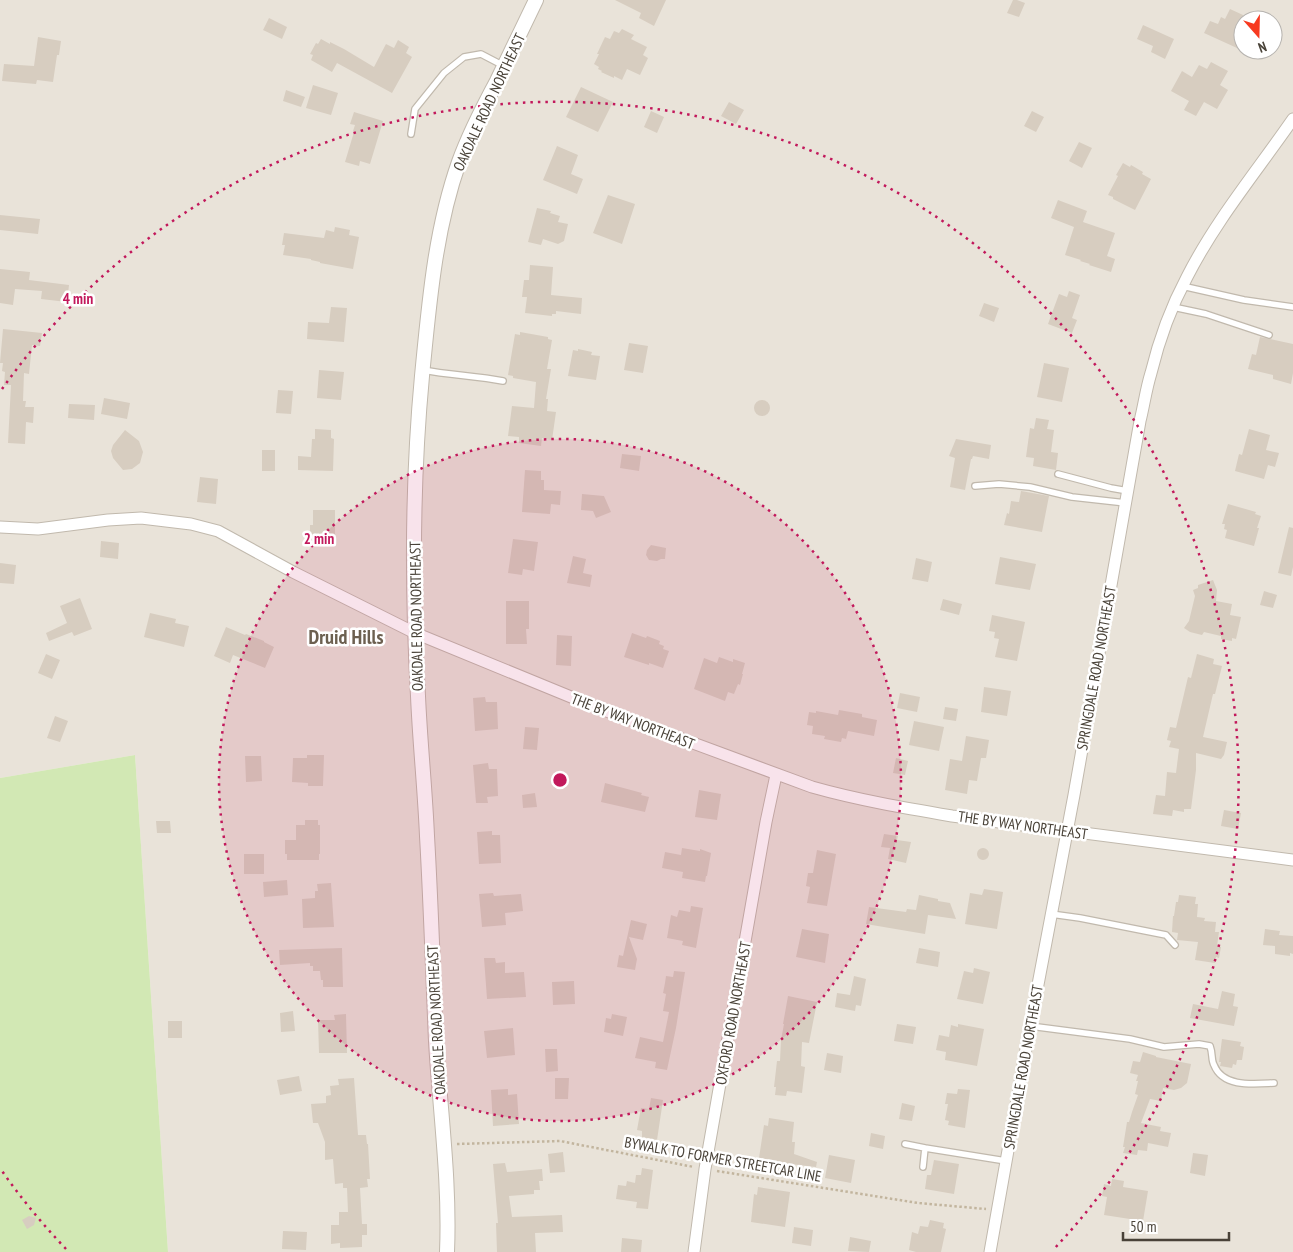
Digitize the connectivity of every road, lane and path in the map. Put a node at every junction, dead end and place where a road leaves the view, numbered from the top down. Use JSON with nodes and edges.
{"nodes":[{"id":1,"x":536,"y":0,"type":"edge"},
{"id":2,"x":504,"y":66,"type":"junction"},
{"id":3,"x":1293,"y":119,"type":"edge"},
{"id":4,"x":411,"y":134,"type":"dead end"},
{"id":5,"x":1182,"y":286,"type":"junction"},
{"id":6,"x":1173,"y":307,"type":"junction"},
{"id":7,"x":1293,"y":307,"type":"edge"},
{"id":8,"x":1269,"y":335,"type":"dead end"},
{"id":9,"x":423,"y":370,"type":"junction"},
{"id":10,"x":503,"y":381,"type":"dead end"},
{"id":11,"x":1058,"y":474,"type":"dead end"},
{"id":12,"x":975,"y":486,"type":"dead end"},
{"id":13,"x":1127,"y":497,"type":"junction"},
{"id":14,"x":0,"y":527,"type":"edge"},
{"id":15,"x":415,"y":633,"type":"junction"},
{"id":16,"x":776,"y":775,"type":"junction"},
{"id":17,"x":1066,"y":831,"type":"junction"},
{"id":18,"x":1293,"y":860,"type":"edge"},
{"id":19,"x":1051,"y":914,"type":"junction"},
{"id":20,"x":1175,"y":945,"type":"dead end"},
{"id":21,"x":1030,"y":1026,"type":"junction"},
{"id":22,"x":1274,"y":1083,"type":"dead end"},
{"id":23,"x":444,"y":1144,"type":"junction"},
{"id":24,"x":905,"y":1144,"type":"dead end"},
{"id":25,"x":925,"y":1148,"type":"junction"},
{"id":26,"x":1006,"y":1161,"type":"junction"},
{"id":27,"x":923,"y":1167,"type":"dead end"},
{"id":28,"x":705,"y":1169,"type":"junction"},
{"id":29,"x":997,"y":1210,"type":"junction"},
{"id":30,"x":447,"y":1252,"type":"edge"},
{"id":31,"x":694,"y":1252,"type":"edge"},
{"id":32,"x":990,"y":1252,"type":"edge"}],
"edges":[{"from":1,"to":2,"type":"street","name":"OAKDALE ROAD NORTHEAST"},
{"from":2,"to":4,"type":"lane"},
{"from":2,"to":9,"type":"street","name":"OAKDALE ROAD NORTHEAST"},
{"from":3,"to":5,"type":"street","name":"SPRINGDALE ROAD NORTHEAST"},
{"from":5,"to":6,"type":"street","name":"SPRINGDALE ROAD NORTHEAST"},
{"from":5,"to":7,"type":"lane"},
{"from":6,"to":8,"type":"lane"},
{"from":6,"to":13,"type":"street","name":"SPRINGDALE ROAD NORTHEAST"},
{"from":9,"to":10,"type":"lane"},
{"from":9,"to":15,"type":"street","name":"OAKDALE ROAD NORTHEAST"},
{"from":11,"to":13,"type":"lane"},
{"from":12,"to":13,"type":"lane"},
{"from":13,"to":17,"type":"street","name":"SPRINGDALE ROAD NORTHEAST"},
{"from":14,"to":15,"type":"street","name":"THE BY WAY NORTHEAST"},
{"from":15,"to":16,"type":"street","name":"THE BY WAY NORTHEAST"},
{"from":15,"to":23,"type":"street","name":"OAKDALE ROAD NORTHEAST"},
{"from":16,"to":17,"type":"street","name":"THE BY WAY NORTHEAST"},
{"from":16,"to":28,"type":"street","name":"OXFORD ROAD NORTHEAST"},
{"from":17,"to":18,"type":"street","name":"THE BY WAY NORTHEAST"},
{"from":17,"to":19,"type":"street","name":"SPRINGDALE ROAD NORTHEAST"},
{"from":19,"to":20,"type":"lane"},
{"from":19,"to":21,"type":"street","name":"SPRINGDALE ROAD NORTHEAST"},
{"from":21,"to":22,"type":"lane"},
{"from":21,"to":26,"type":"street","name":"SPRINGDALE ROAD NORTHEAST"},
{"from":23,"to":28,"type":"path","name":"BYWALK TO FORMER STREETCAR LINE"},
{"from":23,"to":30,"type":"street","name":"OAKDALE ROAD NORTHEAST"},
{"from":24,"to":25,"type":"lane"},
{"from":25,"to":26,"type":"lane"},
{"from":25,"to":27,"type":"lane"},
{"from":26,"to":29,"type":"street","name":"SPRINGDALE ROAD NORTHEAST"},
{"from":28,"to":29,"type":"path","name":"BYWALK TO FORMER STREETCAR LINE"},
{"from":28,"to":31,"type":"street","name":"OXFORD ROAD NORTHEAST"},
{"from":29,"to":32,"type":"street","name":"SPRINGDALE ROAD NORTHEAST"}]}
